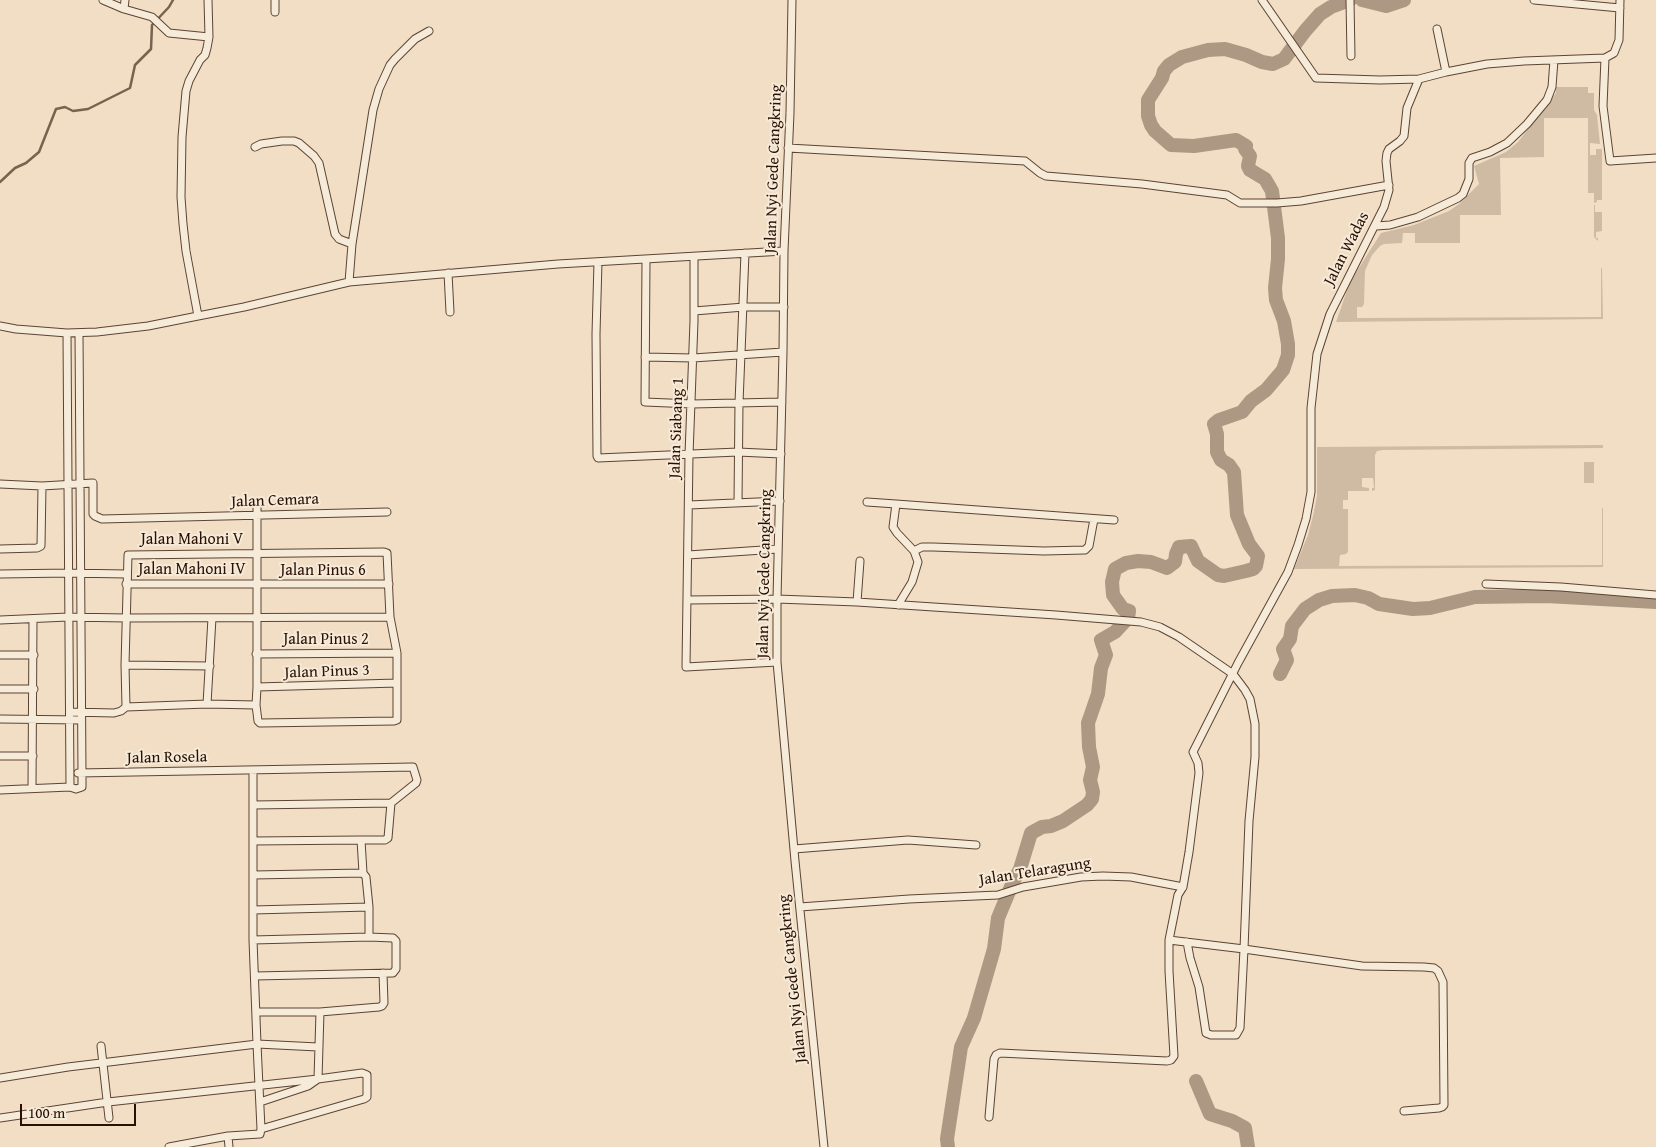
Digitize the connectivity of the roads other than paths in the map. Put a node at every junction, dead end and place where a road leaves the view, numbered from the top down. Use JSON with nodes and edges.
{"nodes":[{"id":1,"x":103,"y":0,"type":"edge"},
{"id":2,"x":126,"y":0,"type":"edge"},
{"id":3,"x":208,"y":0,"type":"edge"},
{"id":4,"x":275,"y":0,"type":"edge"},
{"id":5,"x":792,"y":0,"type":"edge"},
{"id":6,"x":1262,"y":0,"type":"edge"},
{"id":7,"x":1350,"y":0,"type":"edge"},
{"id":8,"x":1534,"y":0,"type":"edge"},
{"id":9,"x":1620,"y":0,"type":"edge"},
{"id":10,"x":1561,"y":1,"type":"edge"},
{"id":11,"x":1620,"y":8,"type":"junction"},
{"id":12,"x":124,"y":9,"type":"junction"},
{"id":13,"x":275,"y":12,"type":"dead end"},
{"id":14,"x":1436,"y":30,"type":"dead end"},
{"id":15,"x":429,"y":31,"type":"dead end"},
{"id":16,"x":208,"y":37,"type":"junction"},
{"id":17,"x":1352,"y":56,"type":"dead end"},
{"id":18,"x":1605,"y":58,"type":"junction"},
{"id":19,"x":1554,"y":60,"type":"junction"},
{"id":20,"x":1446,"y":72,"type":"junction"},
{"id":21,"x":1419,"y":80,"type":"junction"},
{"id":22,"x":254,"y":147,"type":"dead end"},
{"id":23,"x":788,"y":148,"type":"junction"},
{"id":24,"x":1656,"y":158,"type":"edge"},
{"id":25,"x":1389,"y":185,"type":"junction"},
{"id":26,"x":1376,"y":226,"type":"junction"},
{"id":27,"x":352,"y":244,"type":"junction"},
{"id":28,"x":784,"y":252,"type":"junction"},
{"id":29,"x":746,"y":253,"type":"junction"},
{"id":30,"x":694,"y":257,"type":"junction"},
{"id":31,"x":646,"y":260,"type":"junction"},
{"id":32,"x":598,"y":262,"type":"junction"},
{"id":33,"x":448,"y":273,"type":"junction"},
{"id":34,"x":349,"y":282,"type":"junction"},
{"id":35,"x":744,"y":307,"type":"junction"},
{"id":36,"x":784,"y":307,"type":"junction"},
{"id":37,"x":694,"y":311,"type":"junction"},
{"id":38,"x":450,"y":312,"type":"dead end"},
{"id":39,"x":198,"y":316,"type":"junction"},
{"id":40,"x":0,"y":326,"type":"edge"},
{"id":41,"x":79,"y":332,"type":"junction"},
{"id":42,"x":67,"y":333,"type":"junction"},
{"id":43,"x":783,"y":352,"type":"junction"},
{"id":44,"x":741,"y":354,"type":"junction"},
{"id":45,"x":644,"y":357,"type":"junction"},
{"id":46,"x":694,"y":358,"type":"junction"},
{"id":47,"x":782,"y":402,"type":"junction"},
{"id":48,"x":739,"y":403,"type":"junction"},
{"id":49,"x":692,"y":404,"type":"junction"},
{"id":50,"x":738,"y":452,"type":"junction"},
{"id":51,"x":781,"y":454,"type":"junction"},
{"id":52,"x":689,"y":455,"type":"junction"},
{"id":53,"x":81,"y":483,"type":"junction"},
{"id":54,"x":0,"y":484,"type":"edge"},
{"id":55,"x":68,"y":484,"type":"junction"},
{"id":56,"x":42,"y":486,"type":"junction"},
{"id":57,"x":780,"y":500,"type":"junction"},
{"id":58,"x":257,"y":502,"type":"dead end"},
{"id":59,"x":867,"y":502,"type":"dead end"},
{"id":60,"x":738,"y":503,"type":"junction"},
{"id":61,"x":896,"y":504,"type":"junction"},
{"id":62,"x":689,"y":505,"type":"junction"},
{"id":63,"x":387,"y":512,"type":"dead end"},
{"id":64,"x":256,"y":515,"type":"junction"},
{"id":65,"x":1094,"y":519,"type":"junction"},
{"id":66,"x":1114,"y":520,"type":"dead end"},
{"id":67,"x":0,"y":549,"type":"edge"},
{"id":68,"x":778,"y":549,"type":"junction"},
{"id":69,"x":914,"y":551,"type":"junction"},
{"id":70,"x":256,"y":554,"type":"junction"},
{"id":71,"x":688,"y":555,"type":"junction"},
{"id":72,"x":860,"y":561,"type":"dead end"},
{"id":73,"x":69,"y":572,"type":"junction"},
{"id":74,"x":0,"y":574,"type":"edge"},
{"id":75,"x":81,"y":574,"type":"junction"},
{"id":76,"x":126,"y":574,"type":"junction"},
{"id":77,"x":126,"y":584,"type":"junction"},
{"id":78,"x":257,"y":584,"type":"junction"},
{"id":79,"x":389,"y":584,"type":"junction"},
{"id":80,"x":1486,"y":584,"type":"dead end"},
{"id":81,"x":1656,"y":595,"type":"edge"},
{"id":82,"x":777,"y":599,"type":"junction"},
{"id":83,"x":687,"y":600,"type":"junction"},
{"id":84,"x":857,"y":602,"type":"junction"},
{"id":85,"x":898,"y":604,"type":"junction"},
{"id":86,"x":68,"y":617,"type":"junction"},
{"id":87,"x":82,"y":617,"type":"junction"},
{"id":88,"x":390,"y":617,"type":"junction"},
{"id":89,"x":126,"y":618,"type":"junction"},
{"id":90,"x":212,"y":618,"type":"junction"},
{"id":91,"x":257,"y":618,"type":"junction"},
{"id":92,"x":33,"y":619,"type":"junction"},
{"id":93,"x":0,"y":620,"type":"edge"},
{"id":94,"x":397,"y":653,"type":"junction"},
{"id":95,"x":256,"y":654,"type":"junction"},
{"id":96,"x":0,"y":655,"type":"edge"},
{"id":97,"x":34,"y":655,"type":"junction"},
{"id":98,"x":778,"y":662,"type":"junction"},
{"id":99,"x":125,"y":665,"type":"junction"},
{"id":100,"x":210,"y":666,"type":"junction"},
{"id":101,"x":1233,"y":674,"type":"junction"},
{"id":102,"x":397,"y":683,"type":"junction"},
{"id":103,"x":257,"y":687,"type":"junction"},
{"id":104,"x":0,"y":689,"type":"edge"},
{"id":105,"x":34,"y":689,"type":"junction"},
{"id":106,"x":207,"y":704,"type":"junction"},
{"id":107,"x":256,"y":705,"type":"junction"},
{"id":108,"x":126,"y":707,"type":"junction"},
{"id":109,"x":70,"y":712,"type":"junction"},
{"id":110,"x":81,"y":712,"type":"junction"},
{"id":111,"x":0,"y":720,"type":"edge"},
{"id":112,"x":34,"y":720,"type":"junction"},
{"id":113,"x":69,"y":720,"type":"junction"},
{"id":114,"x":81,"y":720,"type":"junction"},
{"id":115,"x":0,"y":756,"type":"edge"},
{"id":116,"x":33,"y":756,"type":"junction"},
{"id":117,"x":253,"y":770,"type":"junction"},
{"id":118,"x":70,"y":773,"type":"junction"},
{"id":119,"x":82,"y":773,"type":"junction"},
{"id":120,"x":70,"y":787,"type":"junction"},
{"id":121,"x":32,"y":788,"type":"junction"},
{"id":122,"x":0,"y":790,"type":"edge"},
{"id":123,"x":391,"y":804,"type":"junction"},
{"id":124,"x":253,"y":805,"type":"junction"},
{"id":125,"x":361,"y":840,"type":"junction"},
{"id":126,"x":253,"y":841,"type":"junction"},
{"id":127,"x":976,"y":846,"type":"dead end"},
{"id":128,"x":794,"y":849,"type":"junction"},
{"id":129,"x":363,"y":873,"type":"junction"},
{"id":130,"x":253,"y":875,"type":"junction"},
{"id":131,"x":1183,"y":887,"type":"junction"},
{"id":132,"x":369,"y":907,"type":"junction"},
{"id":133,"x":800,"y":907,"type":"junction"},
{"id":134,"x":253,"y":910,"type":"junction"},
{"id":135,"x":368,"y":937,"type":"junction"},
{"id":136,"x":253,"y":940,"type":"junction"},
{"id":137,"x":1169,"y":940,"type":"junction"},
{"id":138,"x":1187,"y":942,"type":"junction"},
{"id":139,"x":1244,"y":949,"type":"junction"},
{"id":140,"x":383,"y":973,"type":"junction"},
{"id":141,"x":254,"y":976,"type":"junction"},
{"id":142,"x":256,"y":1012,"type":"junction"},
{"id":143,"x":320,"y":1012,"type":"junction"},
{"id":144,"x":257,"y":1044,"type":"junction"},
{"id":145,"x":100,"y":1046,"type":"dead end"},
{"id":146,"x":318,"y":1047,"type":"junction"},
{"id":147,"x":103,"y":1062,"type":"junction"},
{"id":148,"x":0,"y":1078,"type":"edge"},
{"id":149,"x":318,"y":1079,"type":"junction"},
{"id":150,"x":258,"y":1084,"type":"junction"},
{"id":151,"x":108,"y":1102,"type":"junction"},
{"id":152,"x":260,"y":1102,"type":"junction"},
{"id":153,"x":1404,"y":1111,"type":"dead end"},
{"id":154,"x":989,"y":1117,"type":"dead end"},
{"id":155,"x":0,"y":1118,"type":"edge"},
{"id":156,"x":109,"y":1118,"type":"dead end"},
{"id":157,"x":261,"y":1129,"type":"junction"},
{"id":158,"x":228,"y":1136,"type":"junction"},
{"id":159,"x":169,"y":1147,"type":"edge"},
{"id":160,"x":229,"y":1147,"type":"edge"},
{"id":161,"x":824,"y":1147,"type":"edge"}],
"edges":[{"from":1,"to":12,"type":"street"},
{"from":2,"to":12,"type":"street"},
{"from":3,"to":16,"type":"street"},
{"from":4,"to":13,"type":"street"},
{"from":5,"to":23,"type":"street","name":"Jalan Nyi Gede Cangkring"},
{"from":6,"to":21,"type":"street"},
{"from":7,"to":17,"type":"street"},
{"from":8,"to":10,"type":"street"},
{"from":9,"to":11,"type":"street"},
{"from":10,"to":11,"type":"street"},
{"from":11,"to":18,"type":"street"},
{"from":12,"to":16,"type":"street"},
{"from":14,"to":20,"type":"street"},
{"from":15,"to":27,"type":"street"},
{"from":16,"to":39,"type":"street"},
{"from":18,"to":19,"type":"street"},
{"from":18,"to":24,"type":"street"},
{"from":19,"to":20,"type":"street"},
{"from":19,"to":26,"type":"street"},
{"from":20,"to":21,"type":"street"},
{"from":21,"to":25,"type":"street","name":"Jalan Wadas"},
{"from":22,"to":27,"type":"street"},
{"from":23,"to":25,"type":"street"},
{"from":23,"to":28,"type":"street","name":"Jalan Nyi Gede Cangkring"},
{"from":25,"to":26,"type":"street","name":"Jalan Wadas"},
{"from":26,"to":101,"type":"street","name":"Jalan Wadas"},
{"from":27,"to":34,"type":"street"},
{"from":28,"to":29,"type":"street"},
{"from":28,"to":36,"type":"street","name":"Jalan Nyi Gede Cangkring"},
{"from":29,"to":30,"type":"street"},
{"from":29,"to":35,"type":"street"},
{"from":30,"to":31,"type":"street"},
{"from":30,"to":37,"type":"street","name":"Jalan Siabang 1"},
{"from":31,"to":32,"type":"street"},
{"from":31,"to":45,"type":"street"},
{"from":32,"to":33,"type":"street"},
{"from":32,"to":52,"type":"street"},
{"from":33,"to":34,"type":"street"},
{"from":33,"to":38,"type":"street"},
{"from":34,"to":39,"type":"street"},
{"from":35,"to":36,"type":"street"},
{"from":35,"to":37,"type":"street"},
{"from":35,"to":44,"type":"street"},
{"from":36,"to":43,"type":"street","name":"Jalan Nyi Gede Cangkring"},
{"from":37,"to":46,"type":"street","name":"Jalan Siabang 1"},
{"from":39,"to":41,"type":"street"},
{"from":40,"to":42,"type":"street"},
{"from":41,"to":42,"type":"street"},
{"from":41,"to":53,"type":"street"},
{"from":42,"to":55,"type":"street"},
{"from":43,"to":44,"type":"street"},
{"from":43,"to":47,"type":"street","name":"Jalan Nyi Gede Cangkring"},
{"from":44,"to":46,"type":"street"},
{"from":44,"to":48,"type":"street"},
{"from":45,"to":46,"type":"street"},
{"from":45,"to":49,"type":"street"},
{"from":46,"to":49,"type":"street","name":"Jalan Siabang 1"},
{"from":47,"to":48,"type":"street"},
{"from":47,"to":51,"type":"street","name":"Jalan Nyi Gede Cangkring"},
{"from":48,"to":49,"type":"street"},
{"from":48,"to":50,"type":"street"},
{"from":49,"to":52,"type":"street","name":"Jalan Siabang 1"},
{"from":50,"to":51,"type":"street"},
{"from":50,"to":52,"type":"street"},
{"from":50,"to":60,"type":"street"},
{"from":51,"to":57,"type":"street","name":"Jalan Nyi Gede Cangkring"},
{"from":52,"to":62,"type":"street","name":"Jalan Siabang 1"},
{"from":53,"to":55,"type":"street"},
{"from":53,"to":64,"type":"street","name":"Jalan Cemara"},
{"from":53,"to":75,"type":"street"},
{"from":54,"to":56,"type":"street"},
{"from":55,"to":56,"type":"street"},
{"from":55,"to":73,"type":"street"},
{"from":56,"to":67,"type":"street"},
{"from":57,"to":60,"type":"street"},
{"from":57,"to":68,"type":"street","name":"Jalan Nyi Gede Cangkring"},
{"from":58,"to":64,"type":"street"},
{"from":59,"to":61,"type":"street"},
{"from":60,"to":62,"type":"street"},
{"from":61,"to":65,"type":"street"},
{"from":61,"to":69,"type":"street"},
{"from":62,"to":71,"type":"street","name":"Jalan Siabang 1"},
{"from":63,"to":64,"type":"street","name":"Jalan Cemara"},
{"from":64,"to":70,"type":"street"},
{"from":65,"to":66,"type":"street"},
{"from":65,"to":69,"type":"street"},
{"from":68,"to":71,"type":"street"},
{"from":68,"to":82,"type":"street","name":"Jalan Nyi Gede Cangkring"},
{"from":69,"to":85,"type":"street"},
{"from":70,"to":76,"type":"street","name":"Jalan Mahoni V"},
{"from":70,"to":78,"type":"street"},
{"from":70,"to":79,"type":"street","name":"Jalan Mahoni V"},
{"from":71,"to":83,"type":"street","name":"Jalan Siabang 1"},
{"from":72,"to":84,"type":"street"},
{"from":73,"to":74,"type":"street"},
{"from":73,"to":75,"type":"street"},
{"from":73,"to":86,"type":"street"},
{"from":75,"to":76,"type":"street"},
{"from":75,"to":87,"type":"street"},
{"from":76,"to":77,"type":"street"},
{"from":77,"to":78,"type":"street","name":"Jalan Mahoni IV"},
{"from":77,"to":89,"type":"street"},
{"from":78,"to":79,"type":"street","name":"Jalan Pinus 6"},
{"from":78,"to":91,"type":"street"},
{"from":79,"to":88,"type":"street"},
{"from":80,"to":81,"type":"street"},
{"from":82,"to":83,"type":"street"},
{"from":82,"to":84,"type":"street"},
{"from":82,"to":98,"type":"street","name":"Jalan Nyi Gede Cangkring"},
{"from":83,"to":98,"type":"street","name":"Jalan Siabang 1"},
{"from":84,"to":85,"type":"street"},
{"from":85,"to":101,"type":"street"},
{"from":86,"to":87,"type":"street"},
{"from":86,"to":92,"type":"street"},
{"from":86,"to":109,"type":"street"},
{"from":87,"to":89,"type":"street"},
{"from":87,"to":110,"type":"street"},
{"from":88,"to":91,"type":"street"},
{"from":88,"to":94,"type":"street"},
{"from":89,"to":90,"type":"street"},
{"from":89,"to":99,"type":"street"},
{"from":90,"to":91,"type":"street"},
{"from":90,"to":100,"type":"street"},
{"from":91,"to":95,"type":"street"},
{"from":92,"to":93,"type":"street"},
{"from":92,"to":97,"type":"street"},
{"from":94,"to":95,"type":"street","name":"Jalan Pinus 2"},
{"from":94,"to":102,"type":"street"},
{"from":95,"to":103,"type":"street"},
{"from":96,"to":97,"type":"street"},
{"from":97,"to":105,"type":"street"},
{"from":98,"to":128,"type":"street","name":"Jalan Nyi Gede Cangkring"},
{"from":99,"to":100,"type":"street"},
{"from":99,"to":108,"type":"street"},
{"from":100,"to":106,"type":"street"},
{"from":101,"to":131,"type":"street","name":"Jalan Wadas"},
{"from":101,"to":139,"type":"street"},
{"from":102,"to":103,"type":"street","name":"Jalan Pinus 3"},
{"from":102,"to":107,"type":"street"},
{"from":103,"to":107,"type":"street"},
{"from":104,"to":105,"type":"street"},
{"from":105,"to":112,"type":"street"},
{"from":106,"to":107,"type":"street"},
{"from":106,"to":108,"type":"street"},
{"from":108,"to":110,"type":"street"},
{"from":109,"to":110,"type":"street"},
{"from":109,"to":113,"type":"street"},
{"from":110,"to":114,"type":"street"},
{"from":111,"to":112,"type":"street"},
{"from":112,"to":113,"type":"street"},
{"from":112,"to":116,"type":"street"},
{"from":113,"to":114,"type":"street"},
{"from":113,"to":118,"type":"street"},
{"from":114,"to":119,"type":"street"},
{"from":115,"to":116,"type":"street"},
{"from":116,"to":121,"type":"street"},
{"from":117,"to":119,"type":"street","name":"Jalan Rosela"},
{"from":117,"to":123,"type":"street","name":"Jalan Rosela"},
{"from":117,"to":124,"type":"street"},
{"from":118,"to":119,"type":"street","name":"Jalan Rosela"},
{"from":118,"to":120,"type":"street"},
{"from":119,"to":120,"type":"street"},
{"from":120,"to":121,"type":"street"},
{"from":121,"to":122,"type":"street"},
{"from":123,"to":124,"type":"street"},
{"from":123,"to":125,"type":"street"},
{"from":124,"to":126,"type":"street"},
{"from":125,"to":126,"type":"street"},
{"from":125,"to":129,"type":"street"},
{"from":126,"to":130,"type":"street"},
{"from":127,"to":128,"type":"street"},
{"from":128,"to":133,"type":"street","name":"Jalan Nyi Gede Cangkring"},
{"from":129,"to":130,"type":"street"},
{"from":129,"to":132,"type":"street"},
{"from":130,"to":134,"type":"street"},
{"from":131,"to":133,"type":"street","name":"Jalan Telaragung"},
{"from":131,"to":137,"type":"street","name":"Jalan Wadas"},
{"from":132,"to":134,"type":"street"},
{"from":132,"to":135,"type":"street"},
{"from":133,"to":161,"type":"street","name":"Jalan Nyi Gede Cangkring"},
{"from":134,"to":136,"type":"street"},
{"from":135,"to":136,"type":"street"},
{"from":135,"to":140,"type":"street"},
{"from":136,"to":141,"type":"street"},
{"from":137,"to":138,"type":"street"},
{"from":137,"to":154,"type":"street","name":"Jalan Wadas"},
{"from":138,"to":139,"type":"street"},
{"from":138,"to":139,"type":"street"},
{"from":139,"to":153,"type":"street"},
{"from":140,"to":141,"type":"street"},
{"from":140,"to":143,"type":"street"},
{"from":141,"to":142,"type":"street"},
{"from":142,"to":143,"type":"street"},
{"from":142,"to":144,"type":"street"},
{"from":143,"to":146,"type":"street"},
{"from":144,"to":146,"type":"street"},
{"from":144,"to":147,"type":"street"},
{"from":144,"to":150,"type":"street"},
{"from":145,"to":147,"type":"street"},
{"from":146,"to":149,"type":"street"},
{"from":147,"to":148,"type":"street"},
{"from":147,"to":151,"type":"street"},
{"from":149,"to":150,"type":"street"},
{"from":149,"to":152,"type":"street"},
{"from":149,"to":157,"type":"street"},
{"from":150,"to":151,"type":"street"},
{"from":150,"to":152,"type":"street"},
{"from":151,"to":155,"type":"street"},
{"from":151,"to":156,"type":"street"},
{"from":152,"to":157,"type":"street"},
{"from":157,"to":158,"type":"street"},
{"from":158,"to":159,"type":"street"},
{"from":158,"to":160,"type":"street"}]}
